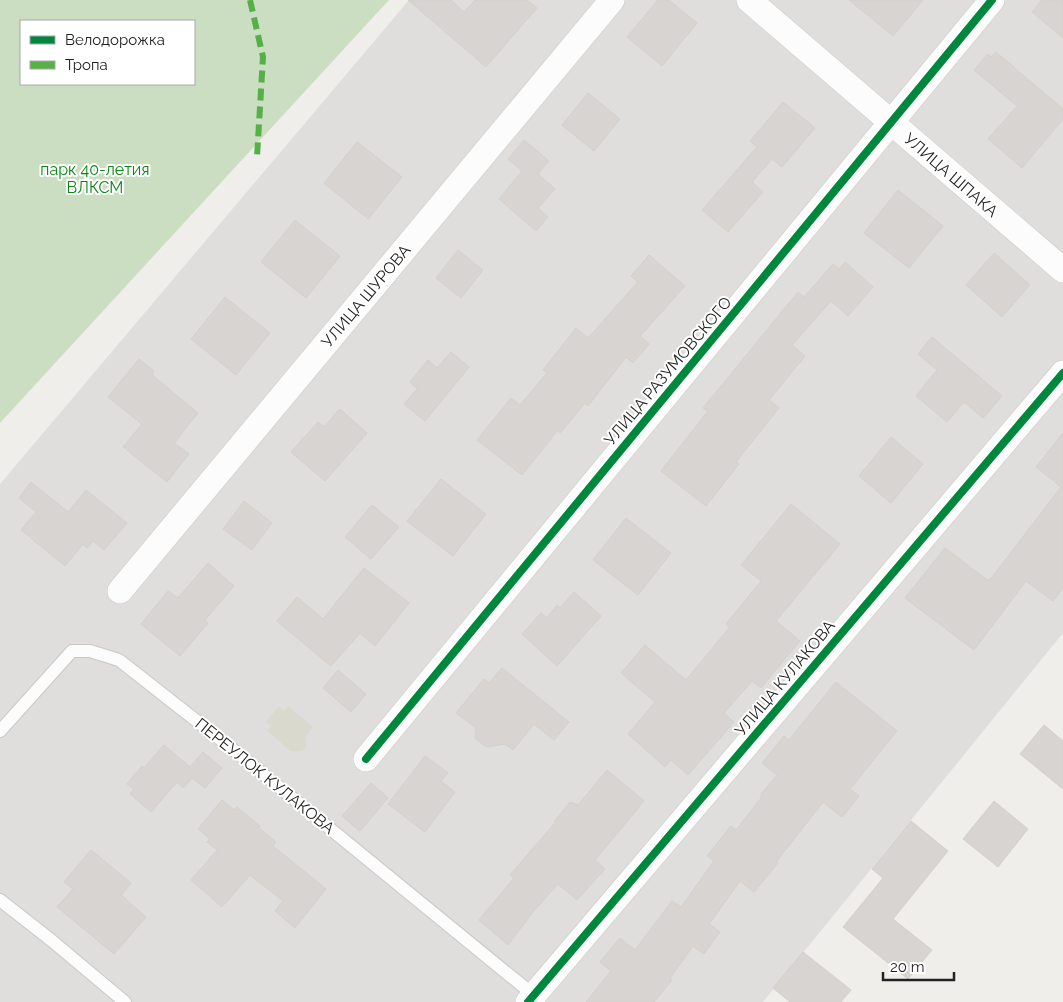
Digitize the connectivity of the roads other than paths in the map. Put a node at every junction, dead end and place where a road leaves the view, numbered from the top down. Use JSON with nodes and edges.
{"nodes":[{"id":1,"x":612,"y":0,"type":"edge"},
{"id":2,"x":750,"y":0,"type":"edge"},
{"id":3,"x":992,"y":0,"type":"edge"},
{"id":4,"x":890,"y":123,"type":"junction"},
{"id":5,"x":1063,"y":270,"type":"edge"},
{"id":6,"x":1063,"y":373,"type":"edge"},
{"id":7,"x":120,"y":591,"type":"dead end"},
{"id":8,"x":0,"y":732,"type":"edge"},
{"id":9,"x":366,"y":759,"type":"dead end"},
{"id":10,"x":0,"y":900,"type":"edge"},
{"id":11,"x":529,"y":997,"type":"edge"},
{"id":12,"x":124,"y":1002,"type":"edge"}],
"edges":[{"from":1,"to":7,"type":"street","name":"УЛИЦА ШУРОВА"},
{"from":2,"to":4,"type":"street","name":"УЛИЦА ШПАКА"},
{"from":3,"to":4,"type":"street","name":"УЛИЦА РАЗУМОВСКОГО"},
{"from":4,"to":5,"type":"street","name":"УЛИЦА ШПАКА"},
{"from":4,"to":9,"type":"street","name":"УЛИЦА РАЗУМОВСКОГО"},
{"from":6,"to":11,"type":"street","name":"УЛИЦА КУЛАКОВА"},
{"from":8,"to":11,"type":"lane","name":"ПЕРЕУЛОК КУЛАКОВА"},
{"from":10,"to":12,"type":"lane"}]}
